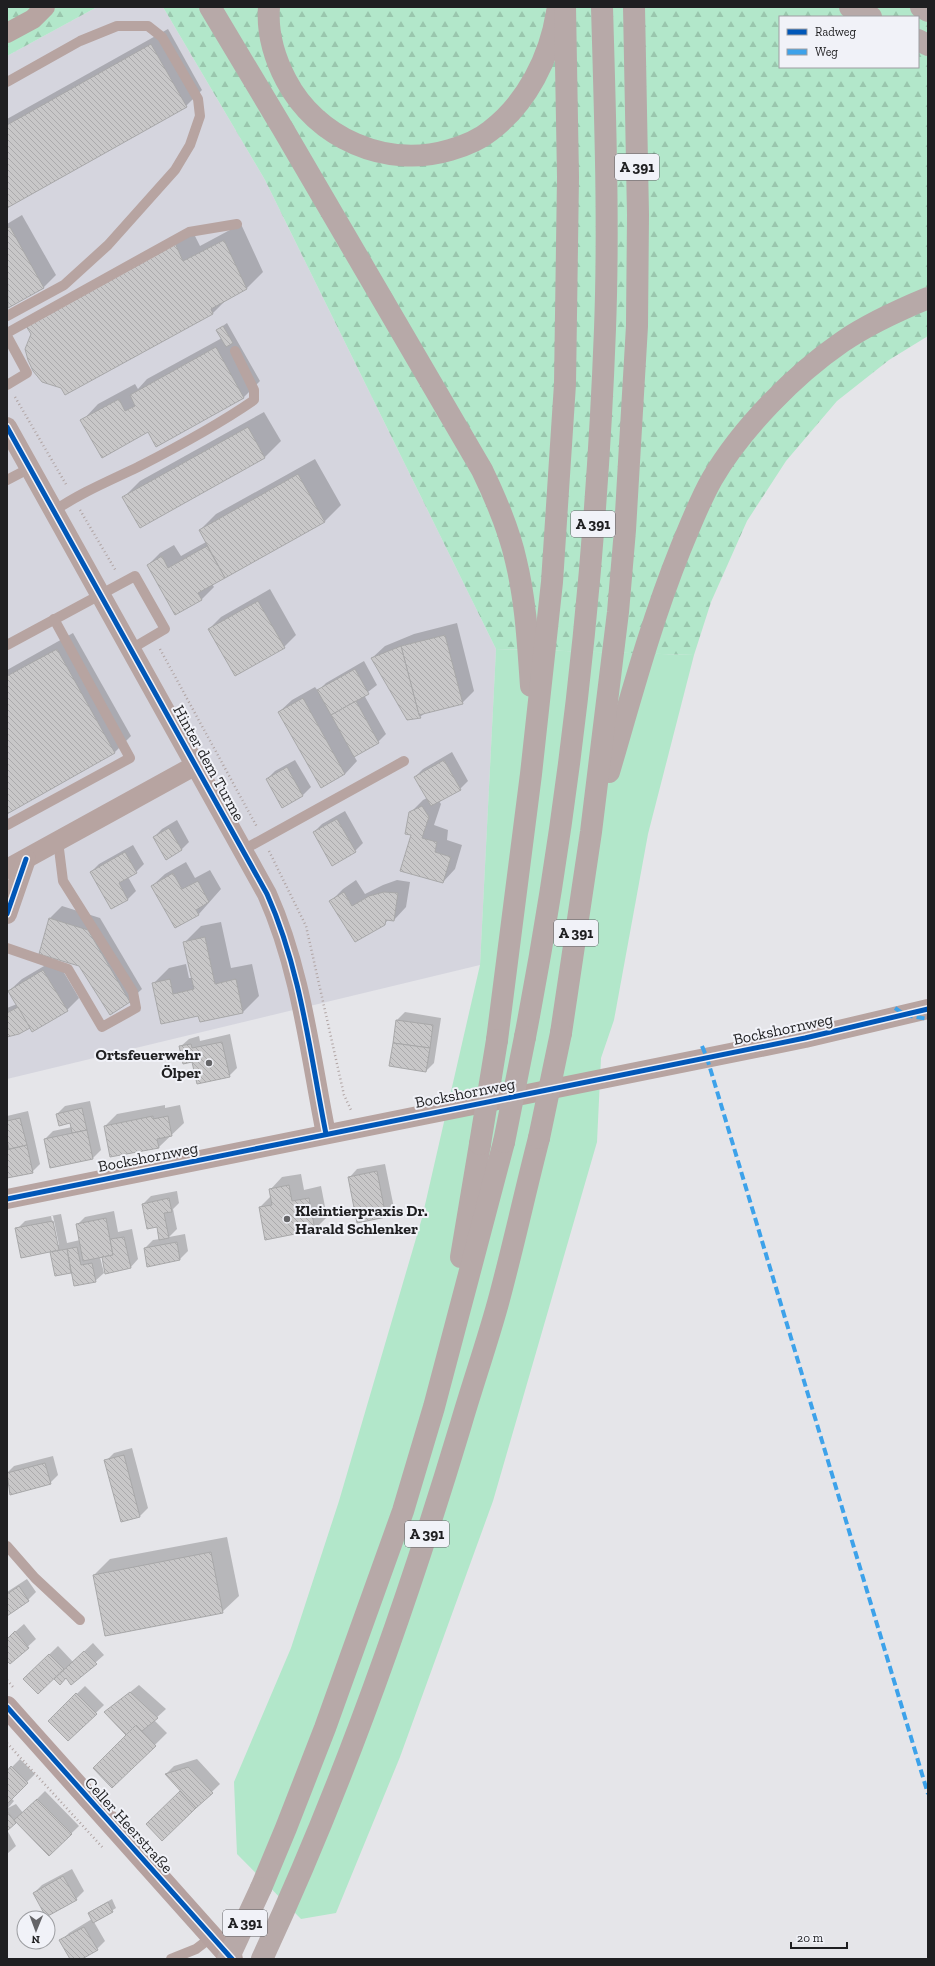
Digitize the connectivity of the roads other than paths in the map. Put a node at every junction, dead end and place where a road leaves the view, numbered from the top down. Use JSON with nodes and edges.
{"nodes":[{"id":1,"x":45,"y":7,"type":"edge"},
{"id":2,"x":210,"y":7,"type":"edge"},
{"id":3,"x":268,"y":7,"type":"edge"},
{"id":4,"x":558,"y":7,"type":"edge"},
{"id":5,"x":565,"y":7,"type":"edge"},
{"id":6,"x":602,"y":7,"type":"edge"},
{"id":7,"x":634,"y":7,"type":"edge"},
{"id":8,"x":850,"y":7,"type":"edge"},
{"id":9,"x":921,"y":7,"type":"edge"},
{"id":10,"x":928,"y":11,"type":"edge"},
{"id":11,"x":869,"y":16,"type":"edge"},
{"id":12,"x":7,"y":33,"type":"edge"},
{"id":13,"x":919,"y":40,"type":"edge"},
{"id":14,"x":928,"y":45,"type":"edge"},
{"id":15,"x":7,"y":82,"type":"edge"},
{"id":16,"x":237,"y":224,"type":"dead end"},
{"id":17,"x":928,"y":298,"type":"edge"},
{"id":18,"x":7,"y":316,"type":"edge"},
{"id":19,"x":7,"y":332,"type":"edge"},
{"id":20,"x":7,"y":336,"type":"edge"},
{"id":21,"x":235,"y":351,"type":"dead end"},
{"id":22,"x":7,"y":385,"type":"edge"},
{"id":23,"x":7,"y":427,"type":"edge"},
{"id":24,"x":30,"y":468,"type":"junction"},
{"id":25,"x":7,"y":480,"type":"edge"},
{"id":26,"x":54,"y":511,"type":"junction"},
{"id":27,"x":100,"y":593,"type":"junction"},
{"id":28,"x":54,"y":619,"type":"junction"},
{"id":29,"x":7,"y":646,"type":"edge"},
{"id":30,"x":131,"y":649,"type":"junction"},
{"id":31,"x":404,"y":761,"type":"dead end"},
{"id":32,"x":196,"y":765,"type":"junction"},
{"id":33,"x":531,"y":774,"type":"junction"},
{"id":34,"x":7,"y":825,"type":"edge"},
{"id":35,"x":591,"y":832,"type":"junction"},
{"id":36,"x":58,"y":841,"type":"junction"},
{"id":37,"x":243,"y":850,"type":"junction"},
{"id":38,"x":26,"y":859,"type":"junction"},
{"id":39,"x":7,"y":869,"type":"edge"},
{"id":40,"x":7,"y":914,"type":"edge"},
{"id":41,"x":7,"y":948,"type":"edge"},
{"id":42,"x":928,"y":1009,"type":"edge"},
{"id":43,"x":326,"y":1134,"type":"junction"},
{"id":44,"x":7,"y":1199,"type":"edge"},
{"id":45,"x":434,"y":1408,"type":"junction"},
{"id":46,"x":7,"y":1546,"type":"edge"},
{"id":47,"x":80,"y":1620,"type":"dead end"},
{"id":48,"x":7,"y":1707,"type":"edge"},
{"id":49,"x":213,"y":1936,"type":"junction"},
{"id":50,"x":171,"y":1959,"type":"edge"},
{"id":51,"x":228,"y":1959,"type":"edge"},
{"id":52,"x":232,"y":1959,"type":"edge"},
{"id":53,"x":262,"y":1959,"type":"edge"}],
"edges":[{"from":1,"to":12,"type":"street"},
{"from":2,"to":33,"type":"highway"},
{"from":3,"to":4,"type":"highway"},
{"from":5,"to":33,"type":"highway"},
{"from":6,"to":45,"type":"highway","number":"A 391","bridge":true},
{"from":7,"to":35,"type":"highway","number":"A 391"},
{"from":8,"to":11,"type":"highway"},
{"from":9,"to":10,"type":"highway"},
{"from":13,"to":14,"type":"highway"},
{"from":15,"to":18,"type":"lane"},
{"from":16,"to":19,"type":"lane"},
{"from":17,"to":35,"type":"highway"},
{"from":20,"to":22,"type":"lane"},
{"from":21,"to":26,"type":"lane"},
{"from":23,"to":24,"type":"street","name":"Hinter dem Turme"},
{"from":24,"to":25,"type":"lane"},
{"from":24,"to":26,"type":"street","name":"Hinter dem Turme"},
{"from":26,"to":27,"type":"street","name":"Hinter dem Turme"},
{"from":27,"to":28,"type":"lane"},
{"from":27,"to":30,"type":"street","name":"Hinter dem Turme"},
{"from":27,"to":30,"type":"lane"},
{"from":28,"to":29,"type":"lane"},
{"from":28,"to":34,"type":"lane"},
{"from":30,"to":32,"type":"street","name":"Hinter dem Turme"},
{"from":31,"to":37,"type":"lane"},
{"from":32,"to":36,"type":"street","name":"Hinter dem Turme"},
{"from":32,"to":37,"type":"street","name":"Hinter dem Turme"},
{"from":33,"to":45,"type":"highway","bridge":true},
{"from":35,"to":53,"type":"highway","number":"A 391","bridge":true},
{"from":36,"to":38,"type":"street","name":"Hinter dem Turme"},
{"from":36,"to":41,"type":"lane"},
{"from":37,"to":43,"type":"street","name":"Hinter dem Turme"},
{"from":38,"to":39,"type":"street","name":"Hinter dem Turme"},
{"from":38,"to":40,"type":"street"},
{"from":42,"to":43,"type":"street","name":"Bockshornweg"},
{"from":43,"to":44,"type":"street","name":"Bockshornweg"},
{"from":45,"to":51,"type":"highway","number":"A 391","bridge":true},
{"from":46,"to":47,"type":"lane"},
{"from":48,"to":49,"type":"main road","name":"Celler Heerstraße"},
{"from":49,"to":50,"type":"lane"},
{"from":49,"to":52,"type":"main road","name":"Celler Heerstraße"}]}
